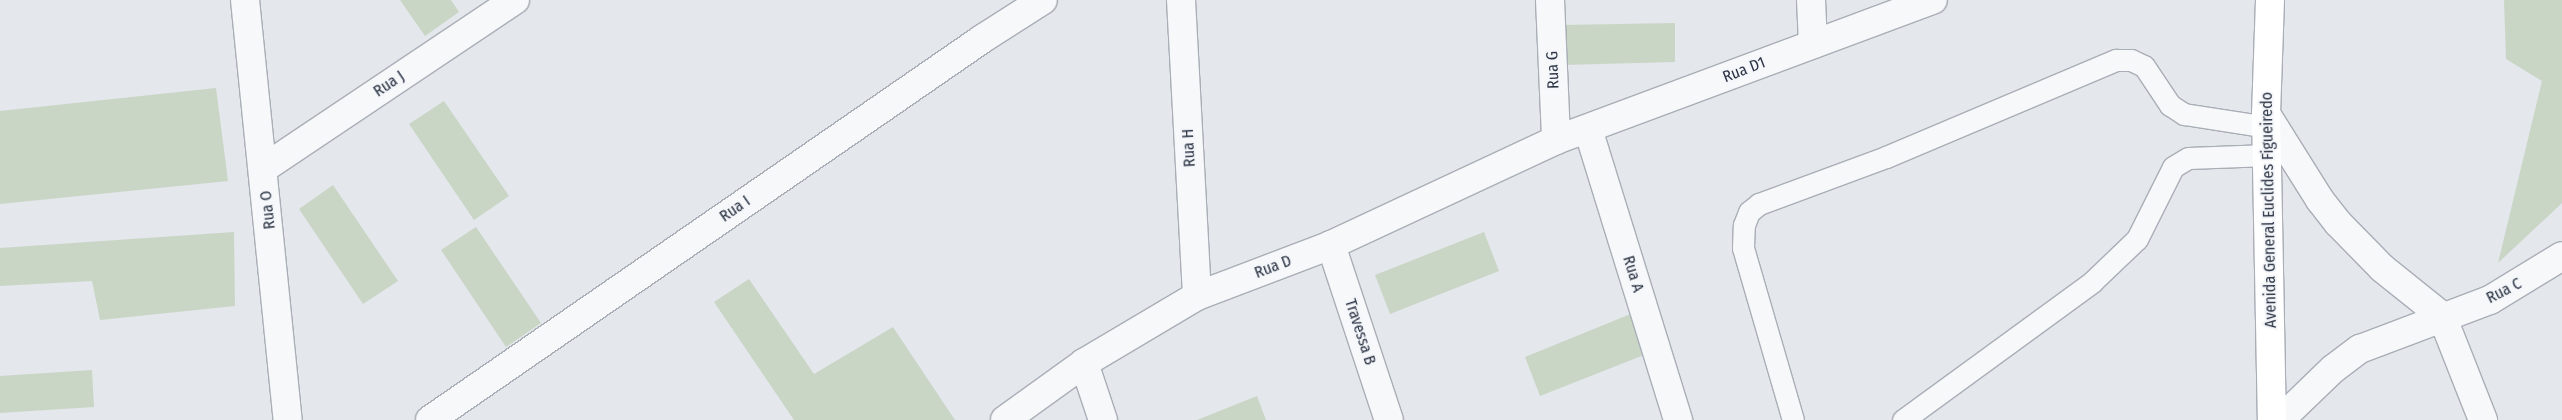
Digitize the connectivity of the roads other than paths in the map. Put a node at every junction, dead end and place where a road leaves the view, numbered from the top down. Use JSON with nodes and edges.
{"nodes":[{"id":1,"x":245,"y":0,"type":"edge"},
{"id":2,"x":515,"y":0,"type":"edge"},
{"id":3,"x":1043,"y":0,"type":"edge"},
{"id":4,"x":1181,"y":0,"type":"edge"},
{"id":5,"x":1550,"y":0,"type":"edge"},
{"id":6,"x":1811,"y":0,"type":"edge"},
{"id":7,"x":1933,"y":0,"type":"edge"},
{"id":8,"x":2270,"y":0,"type":"edge"},
{"id":9,"x":1813,"y":44,"type":"junction"},
{"id":10,"x":2267,"y":120,"type":"junction"},
{"id":11,"x":1588,"y":129,"type":"junction"},
{"id":12,"x":1556,"y":140,"type":"junction"},
{"id":13,"x":2268,"y":155,"type":"junction"},
{"id":14,"x":264,"y":168,"type":"junction"},
{"id":15,"x":1331,"y":245,"type":"junction"},
{"id":16,"x":2562,"y":256,"type":"edge"},
{"id":17,"x":1197,"y":296,"type":"junction"},
{"id":18,"x":2442,"y":316,"type":"junction"},
{"id":19,"x":1084,"y":363,"type":"junction"},
{"id":20,"x":288,"y":420,"type":"edge"},
{"id":21,"x":430,"y":420,"type":"edge"},
{"id":22,"x":1005,"y":420,"type":"edge"},
{"id":23,"x":1103,"y":420,"type":"edge"},
{"id":24,"x":1389,"y":420,"type":"edge"},
{"id":25,"x":1678,"y":420,"type":"edge"},
{"id":26,"x":1793,"y":420,"type":"edge"},
{"id":27,"x":1903,"y":420,"type":"edge"},
{"id":28,"x":2272,"y":420,"type":"edge"},
{"id":29,"x":2280,"y":420,"type":"edge"},
{"id":30,"x":2483,"y":420,"type":"edge"}],
"edges":[{"from":1,"to":14,"type":"street","name":"Rua O"},
{"from":2,"to":14,"type":"street","name":"Rua J"},
{"from":3,"to":21,"type":"street","name":"Rua I"},
{"from":4,"to":17,"type":"street","name":"Rua H"},
{"from":5,"to":12,"type":"street","name":"Rua G"},
{"from":6,"to":9,"type":"street"},
{"from":7,"to":9,"type":"street","name":"Rua D1"},
{"from":8,"to":10,"type":"main road","name":"Avenida General Euclides Figueiredo"},
{"from":9,"to":11,"type":"street","name":"Rua D1"},
{"from":10,"to":13,"type":"main road","name":"Avenida General Euclides Figueiredo"},
{"from":10,"to":18,"type":"street"},
{"from":10,"to":26,"type":"lane"},
{"from":11,"to":12,"type":"street","name":"Rua D1"},
{"from":11,"to":25,"type":"street","name":"Rua A"},
{"from":12,"to":15,"type":"street","name":"Rua D"},
{"from":13,"to":27,"type":"lane"},
{"from":13,"to":28,"type":"main road","name":"Avenida General Euclides Figueiredo"},
{"from":14,"to":20,"type":"street","name":"Rua O"},
{"from":15,"to":17,"type":"street","name":"Rua D"},
{"from":15,"to":24,"type":"street","name":"Travessa B"},
{"from":16,"to":18,"type":"street","name":"Rua C"},
{"from":17,"to":19,"type":"street","name":"Rua D"},
{"from":18,"to":29,"type":"street","name":"Rua C"},
{"from":18,"to":30,"type":"street"},
{"from":19,"to":22,"type":"street","name":"Rua D"},
{"from":19,"to":23,"type":"street"}]}
